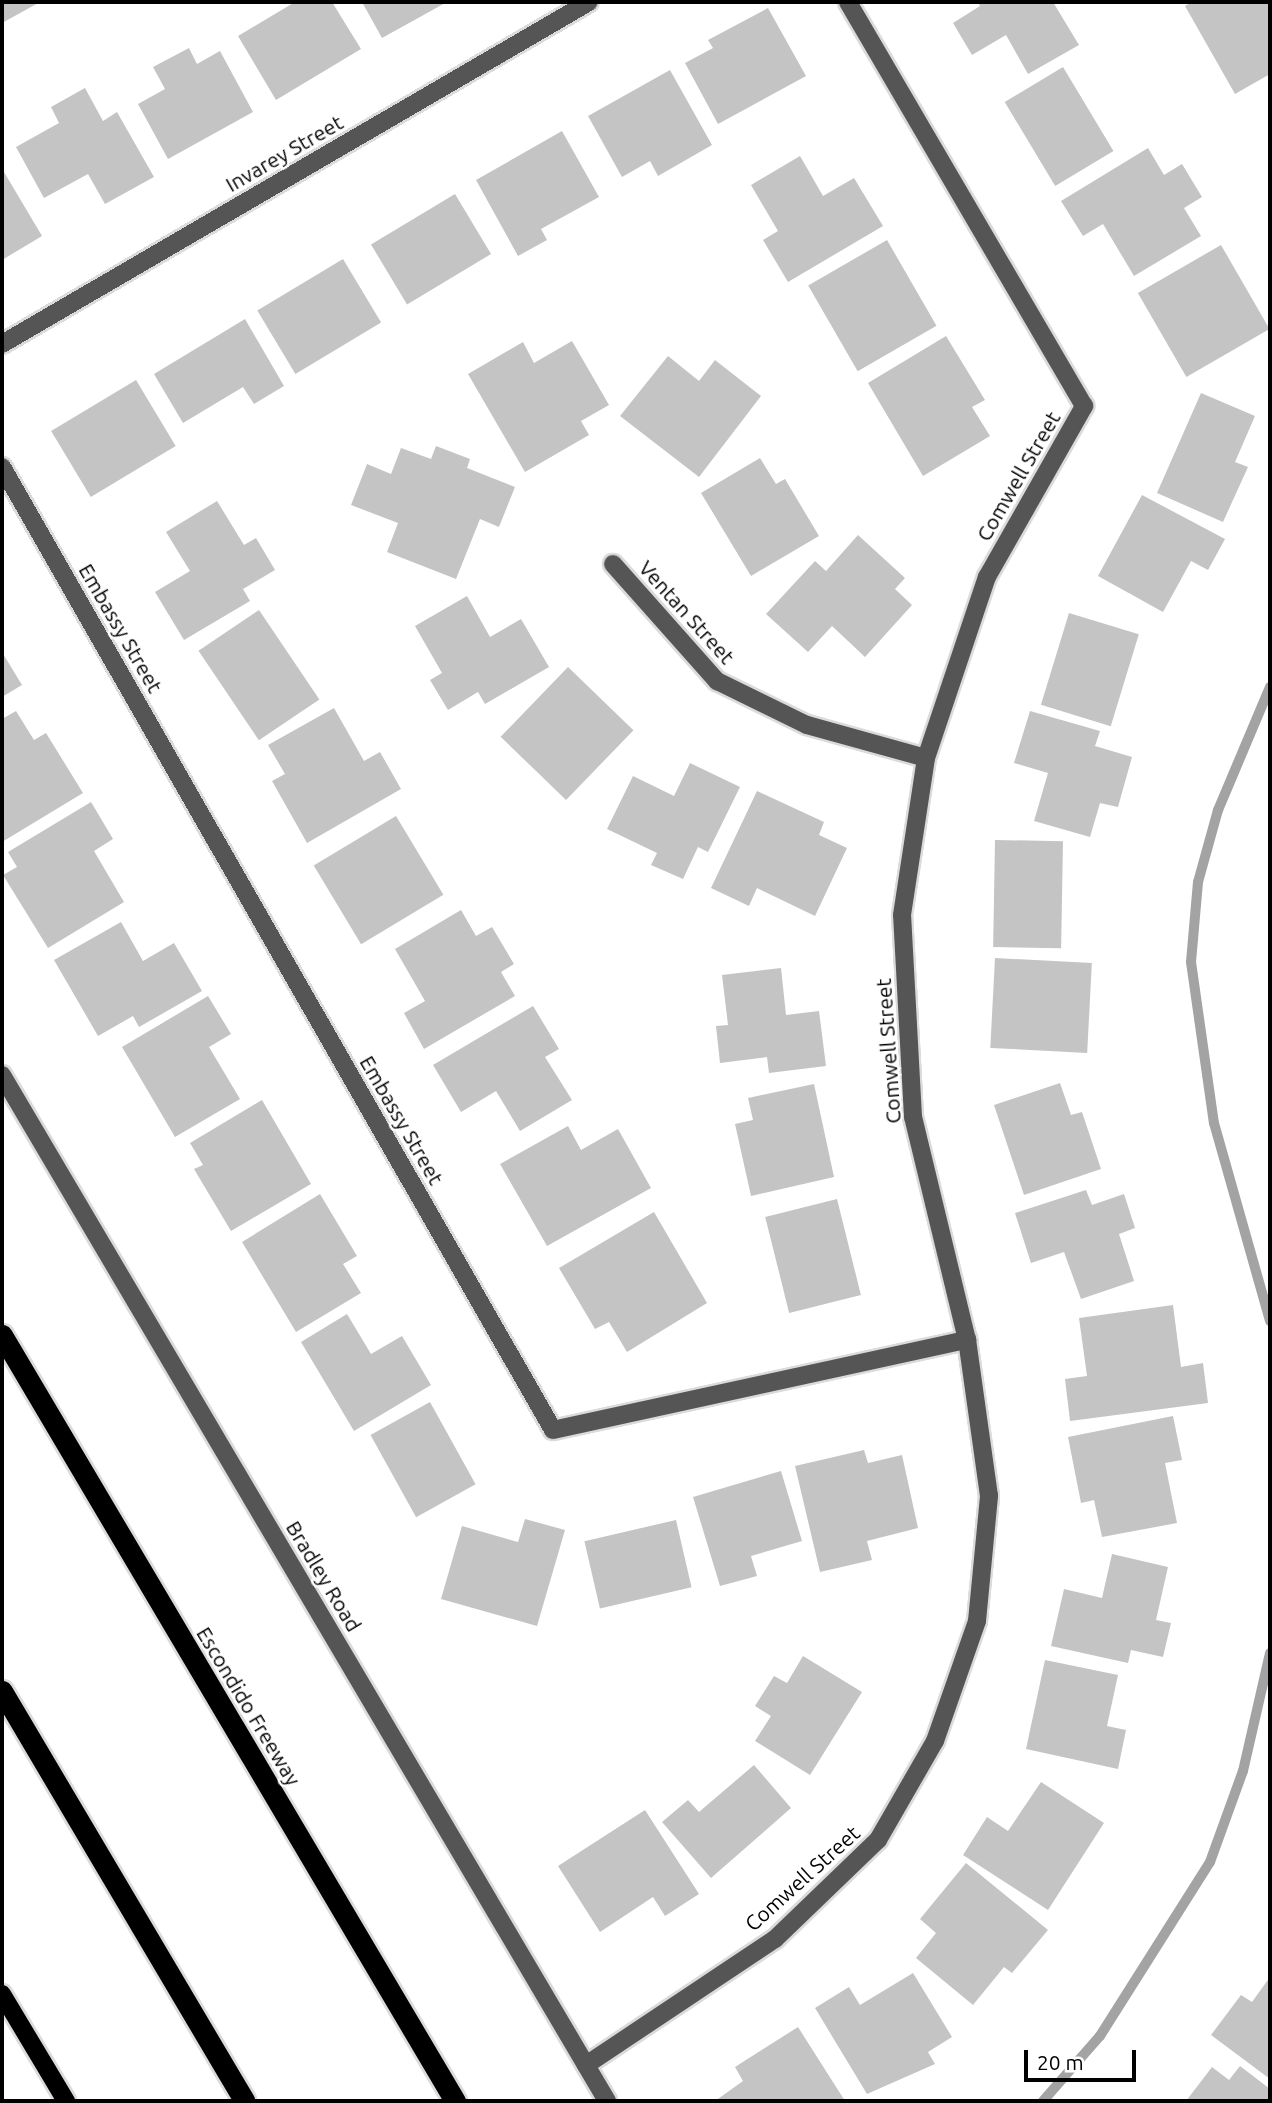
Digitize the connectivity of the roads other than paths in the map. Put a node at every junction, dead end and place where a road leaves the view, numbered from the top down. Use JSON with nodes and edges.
{"nodes":[{"id":1,"x":589,"y":2,"type":"edge"},
{"id":2,"x":848,"y":2,"type":"edge"},
{"id":3,"x":2,"y":344,"type":"edge"},
{"id":4,"x":2,"y":467,"type":"edge"},
{"id":5,"x":613,"y":564,"type":"dead end"},
{"id":6,"x":926,"y":758,"type":"junction"},
{"id":7,"x":2,"y":1075,"type":"edge"},
{"id":8,"x":2,"y":1335,"type":"edge"},
{"id":9,"x":967,"y":1340,"type":"junction"},
{"id":10,"x":2,"y":1691,"type":"edge"},
{"id":11,"x":2,"y":1994,"type":"edge"},
{"id":12,"x":586,"y":2065,"type":"junction"},
{"id":13,"x":66,"y":2101,"type":"edge"},
{"id":14,"x":244,"y":2101,"type":"edge"},
{"id":15,"x":455,"y":2101,"type":"edge"},
{"id":16,"x":607,"y":2101,"type":"edge"}],
"edges":[{"from":1,"to":3,"type":"street","name":"Invarey Street"},
{"from":2,"to":6,"type":"street","name":"Comwell Street"},
{"from":4,"to":9,"type":"street","name":"Embassy Street"},
{"from":5,"to":6,"type":"street","name":"Ventan Street"},
{"from":6,"to":9,"type":"street","name":"Comwell Street"},
{"from":7,"to":12,"type":"street","name":"Bradley Road"},
{"from":8,"to":15,"type":"highway","name":"Escondido Freeway"},
{"from":9,"to":12,"type":"street","name":"Comwell Street"},
{"from":10,"to":14,"type":"highway"},
{"from":11,"to":13,"type":"main road"},
{"from":12,"to":16,"type":"street","name":"Bradley Road"}]}
